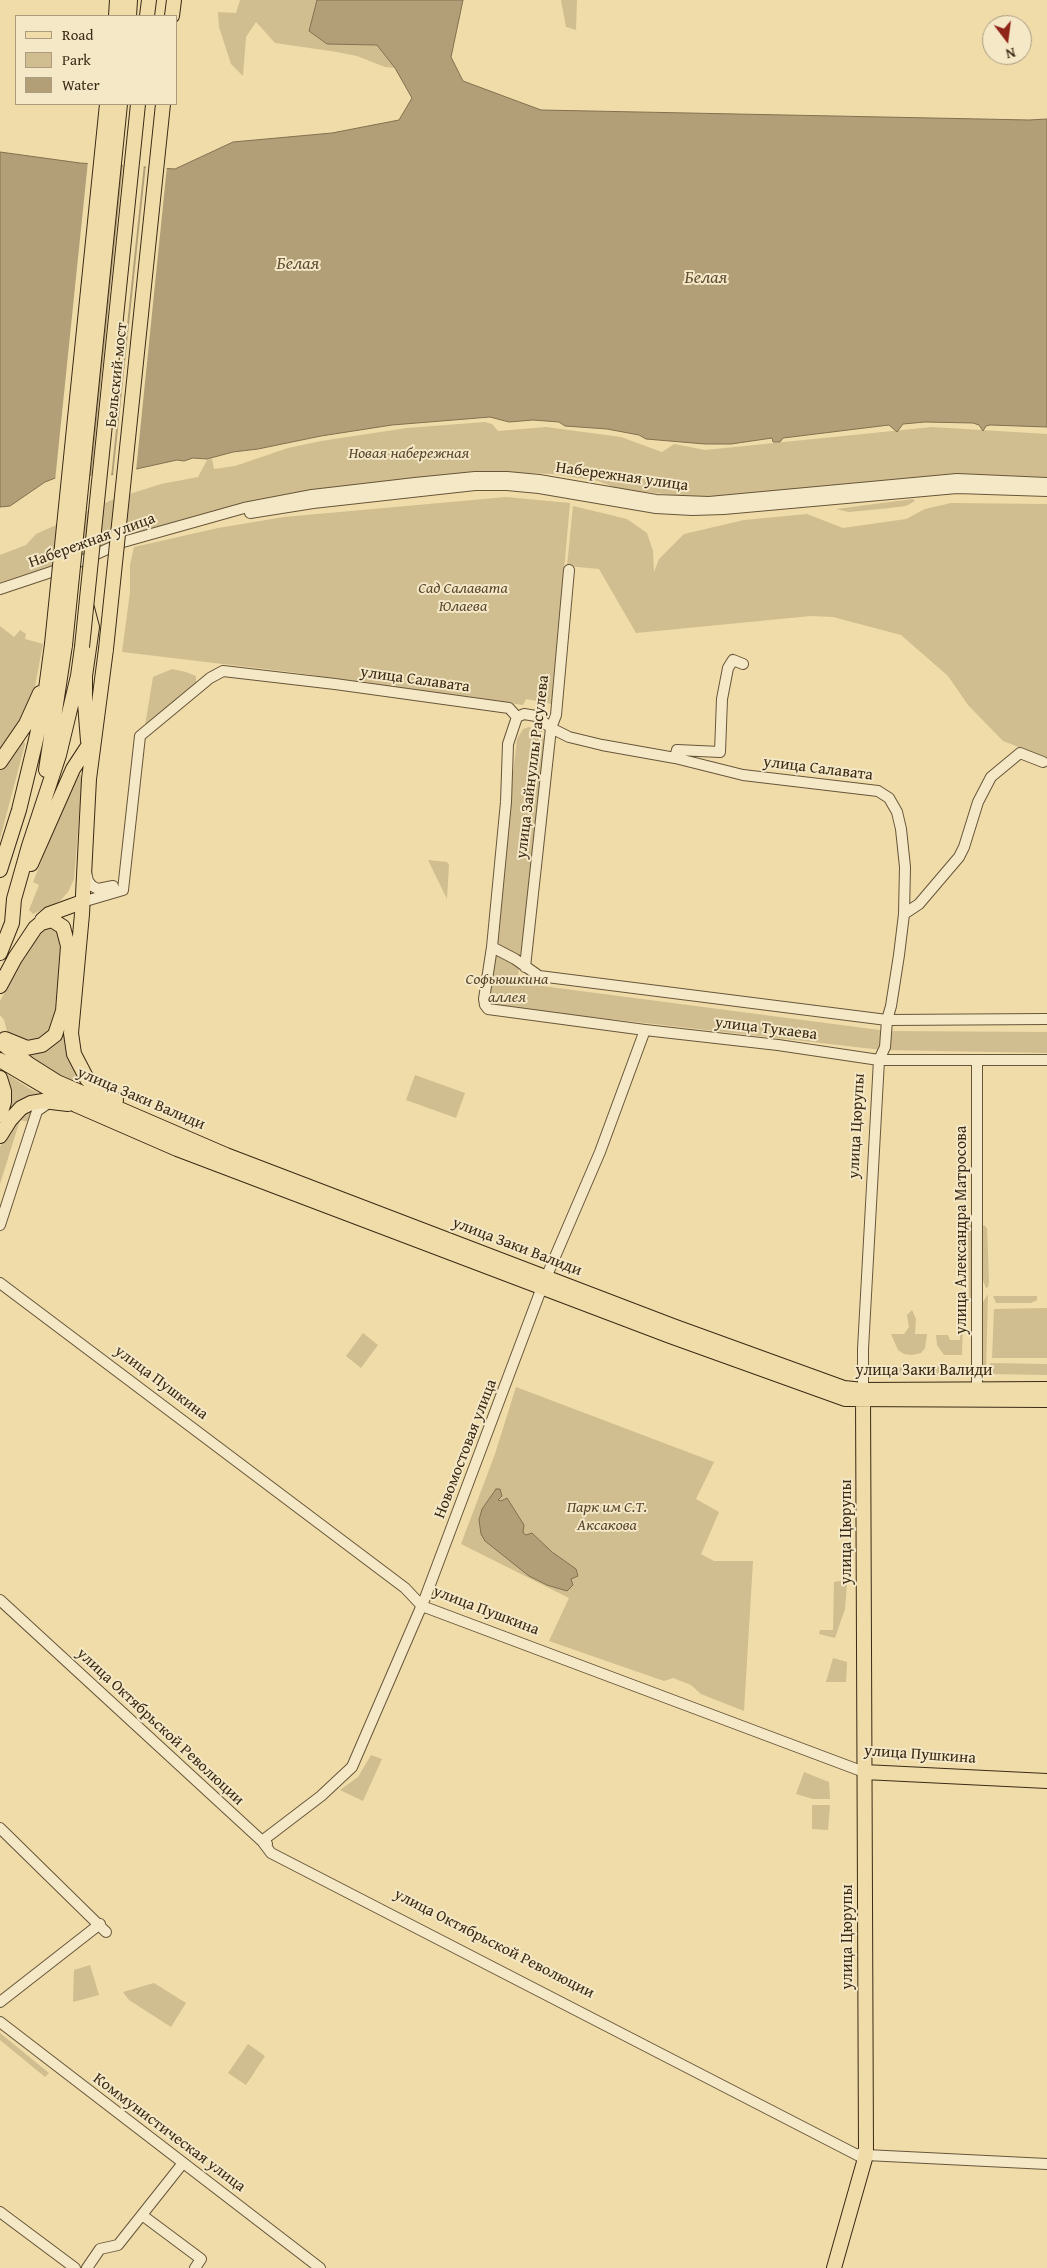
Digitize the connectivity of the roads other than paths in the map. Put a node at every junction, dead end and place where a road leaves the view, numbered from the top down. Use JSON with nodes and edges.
{"nodes":[{"id":1,"x":117,"y":0,"type":"edge"},
{"id":2,"x":130,"y":0,"type":"edge"},
{"id":3,"x":148,"y":0,"type":"edge"},
{"id":4,"x":174,"y":0,"type":"edge"},
{"id":5,"x":116,"y":15,"type":"edge"},
{"id":6,"x":128,"y":15,"type":"edge"},
{"id":7,"x":147,"y":15,"type":"edge"},
{"id":8,"x":172,"y":15,"type":"edge"},
{"id":9,"x":107,"y":105,"type":"edge"},
{"id":10,"x":120,"y":105,"type":"edge"},
{"id":11,"x":138,"y":105,"type":"edge"},
{"id":12,"x":163,"y":105,"type":"edge"},
{"id":13,"x":1047,"y":483,"type":"edge"},
{"id":14,"x":1047,"y":491,"type":"edge"},
{"id":15,"x":224,"y":515,"type":"junction"},
{"id":16,"x":569,"y":570,"type":"dead end"},
{"id":17,"x":0,"y":588,"type":"edge"},
{"id":18,"x":59,"y":644,"type":"junction"},
{"id":19,"x":86,"y":647,"type":"junction"},
{"id":20,"x":743,"y":664,"type":"dead end"},
{"id":21,"x":49,"y":666,"type":"junction"},
{"id":22,"x":517,"y":717,"type":"junction"},
{"id":23,"x":551,"y":728,"type":"junction"},
{"id":24,"x":91,"y":741,"type":"junction"},
{"id":25,"x":675,"y":758,"type":"junction"},
{"id":26,"x":0,"y":762,"type":"edge"},
{"id":27,"x":1043,"y":762,"type":"dead end"},
{"id":28,"x":889,"y":798,"type":"joint"},
{"id":29,"x":29,"y":846,"type":"junction"},
{"id":30,"x":84,"y":847,"type":"junction"},
{"id":31,"x":0,"y":870,"type":"edge"},
{"id":32,"x":124,"y":878,"type":"junction"},
{"id":33,"x":82,"y":880,"type":"junction"},
{"id":34,"x":14,"y":899,"type":"junction"},
{"id":35,"x":82,"y":902,"type":"junction"},
{"id":36,"x":57,"y":912,"type":"junction"},
{"id":37,"x":904,"y":914,"type":"junction"},
{"id":38,"x":35,"y":928,"type":"junction"},
{"id":39,"x":0,"y":934,"type":"edge"},
{"id":40,"x":492,"y":947,"type":"junction"},
{"id":41,"x":0,"y":953,"type":"edge"},
{"id":42,"x":525,"y":967,"type":"junction"},
{"id":43,"x":0,"y":986,"type":"edge"},
{"id":44,"x":485,"y":1005,"type":"joint"},
{"id":45,"x":1047,"y":1019,"type":"edge"},
{"id":46,"x":887,"y":1020,"type":"junction"},
{"id":47,"x":644,"y":1030,"type":"junction"},
{"id":48,"x":2,"y":1041,"type":"edge"},
{"id":49,"x":0,"y":1060,"type":"edge"},
{"id":50,"x":879,"y":1060,"type":"junction"},
{"id":51,"x":977,"y":1060,"type":"junction"},
{"id":52,"x":1047,"y":1060,"type":"edge"},
{"id":53,"x":0,"y":1078,"type":"edge"},
{"id":54,"x":52,"y":1102,"type":"junction"},
{"id":55,"x":76,"y":1106,"type":"junction"},
{"id":56,"x":0,"y":1115,"type":"edge"},
{"id":57,"x":153,"y":1122,"type":"junction"},
{"id":58,"x":0,"y":1136,"type":"edge"},
{"id":59,"x":0,"y":1225,"type":"edge"},
{"id":60,"x":544,"y":1282,"type":"junction"},
{"id":61,"x":0,"y":1283,"type":"edge"},
{"id":62,"x":1047,"y":1388,"type":"edge"},
{"id":63,"x":864,"y":1395,"type":"junction"},
{"id":64,"x":977,"y":1395,"type":"junction"},
{"id":65,"x":1047,"y":1400,"type":"edge"},
{"id":66,"x":0,"y":1600,"type":"edge"},
{"id":67,"x":422,"y":1606,"type":"junction"},
{"id":68,"x":864,"y":1772,"type":"junction"},
{"id":69,"x":1047,"y":1781,"type":"edge"},
{"id":70,"x":0,"y":1828,"type":"edge"},
{"id":71,"x":262,"y":1841,"type":"junction"},
{"id":72,"x":0,"y":2002,"type":"edge"},
{"id":73,"x":0,"y":2022,"type":"edge"},
{"id":74,"x":866,"y":2157,"type":"junction"},
{"id":75,"x":183,"y":2163,"type":"junction"},
{"id":76,"x":1047,"y":2164,"type":"edge"},
{"id":77,"x":0,"y":2212,"type":"edge"},
{"id":78,"x":142,"y":2215,"type":"junction"},
{"id":79,"x":75,"y":2268,"type":"edge"},
{"id":80,"x":87,"y":2268,"type":"edge"},
{"id":81,"x":195,"y":2268,"type":"edge"},
{"id":82,"x":320,"y":2268,"type":"edge"},
{"id":83,"x":834,"y":2268,"type":"edge"}],
"edges":[{"from":1,"to":5,"type":"main road"},
{"from":2,"to":6,"type":"main road"},
{"from":3,"to":7,"type":"main road"},
{"from":4,"to":8,"type":"main road"},
{"from":9,"to":18,"type":"main road","bridge":true},
{"from":10,"to":18,"type":"main road","name":"Бельский мост","bridge":true},
{"from":11,"to":19,"type":"main road","name":"Бельский мост","bridge":true},
{"from":12,"to":24,"type":"main road","name":"Бельский мост","bridge":true},
{"from":13,"to":15,"type":"street","name":"Набережная улица"},
{"from":14,"to":15,"type":"street","name":"Набережная улица"},
{"from":15,"to":17,"type":"street","name":"Набережная улица"},
{"from":16,"to":23,"type":"street","name":"улица Зайнуллы Расулева"},
{"from":18,"to":21,"type":"main road"},
{"from":18,"to":29,"type":"main road"},
{"from":19,"to":24,"type":"main road"},
{"from":19,"to":29,"type":"main road"},
{"from":20,"to":25,"type":"street"},
{"from":21,"to":26,"type":"main road"},
{"from":21,"to":31,"type":"main road"},
{"from":22,"to":23,"type":"street","name":"улица Салавата"},
{"from":22,"to":32,"type":"street","name":"улица Салавата"},
{"from":22,"to":40,"type":"street","name":"улица Зайнуллы Расулева"},
{"from":23,"to":25,"type":"street","name":"улица Салавата"},
{"from":23,"to":42,"type":"street","name":"улица Зайнуллы Расулева"},
{"from":24,"to":30,"type":"main road"},
{"from":24,"to":34,"type":"main road"},
{"from":25,"to":28,"type":"street","name":"улица Салавата"},
{"from":27,"to":37,"type":"street"},
{"from":28,"to":37,"type":"street","name":"улица Цюрупы"},
{"from":29,"to":34,"type":"main road"},
{"from":30,"to":32,"type":"street"},
{"from":30,"to":33,"type":"main road"},
{"from":32,"to":35,"type":"street","name":"улица Салавата"},
{"from":33,"to":35,"type":"main road"},
{"from":33,"to":36,"type":"main road"},
{"from":34,"to":39,"type":"main road"},
{"from":34,"to":41,"type":"main road"},
{"from":35,"to":36,"type":"main road"},
{"from":35,"to":57,"type":"main road"},
{"from":36,"to":38,"type":"main road"},
{"from":37,"to":46,"type":"street","name":"улица Цюрупы"},
{"from":38,"to":43,"type":"main road"},
{"from":38,"to":48,"type":"main road"},
{"from":40,"to":42,"type":"street","name":"улица Тукаева"},
{"from":40,"to":44,"type":"street","name":"улица Зайнуллы Расулева"},
{"from":42,"to":46,"type":"street","name":"улица Тукаева"},
{"from":44,"to":47,"type":"street","name":"улица Тукаева"},
{"from":45,"to":46,"type":"street","name":"улица Тукаева"},
{"from":46,"to":50,"type":"street","name":"улица Цюрупы"},
{"from":47,"to":50,"type":"street","name":"улица Тукаева"},
{"from":47,"to":60,"type":"street","name":"Новомостовая улица"},
{"from":48,"to":57,"type":"main road","name":"улица Заки Валиди"},
{"from":49,"to":55,"type":"main road","name":"улица Заки Валиди"},
{"from":50,"to":51,"type":"street","name":"улица Тукаева"},
{"from":50,"to":63,"type":"street","name":"улица Цюрупы"},
{"from":51,"to":52,"type":"street","name":"улица Тукаева"},
{"from":51,"to":64,"type":"street","name":"улица Александра Матросова"},
{"from":53,"to":56,"type":"main road"},
{"from":54,"to":55,"type":"main road"},
{"from":54,"to":58,"type":"main road"},
{"from":54,"to":59,"type":"street"},
{"from":55,"to":60,"type":"main road","name":"улица Заки Валиди"},
{"from":57,"to":60,"type":"main road","name":"улица Заки Валиди"},
{"from":60,"to":63,"type":"main road","name":"улица Заки Валиди"},
{"from":60,"to":67,"type":"street","name":"Новомостовая улица"},
{"from":61,"to":67,"type":"street","name":"улица Пушкина"},
{"from":62,"to":64,"type":"main road","name":"улица Заки Валиди"},
{"from":63,"to":64,"type":"main road","name":"улица Заки Валиди"},
{"from":63,"to":68,"type":"main road","name":"улица Цюрупы"},
{"from":64,"to":65,"type":"main road","name":"улица Заки Валиди"},
{"from":66,"to":71,"type":"street","name":"улица Октябрьской Революции"},
{"from":67,"to":68,"type":"street","name":"улица Пушкина"},
{"from":67,"to":71,"type":"street","name":"Новомостовая улица"},
{"from":68,"to":69,"type":"main road","name":"улица Пушкина"},
{"from":68,"to":74,"type":"main road","name":"улица Цюрупы"},
{"from":70,"to":72,"type":"street"},
{"from":71,"to":74,"type":"street","name":"улица Октябрьской Революции"},
{"from":73,"to":75,"type":"street","name":"Коммунистическая улица"},
{"from":74,"to":76,"type":"street","name":"улица Октябрьской Революции"},
{"from":74,"to":83,"type":"main road","name":"улица Цюрупы"},
{"from":75,"to":78,"type":"street"},
{"from":75,"to":82,"type":"street","name":"Коммунистическая улица"},
{"from":77,"to":79,"type":"street"},
{"from":78,"to":80,"type":"street"},
{"from":78,"to":81,"type":"street"}]}
